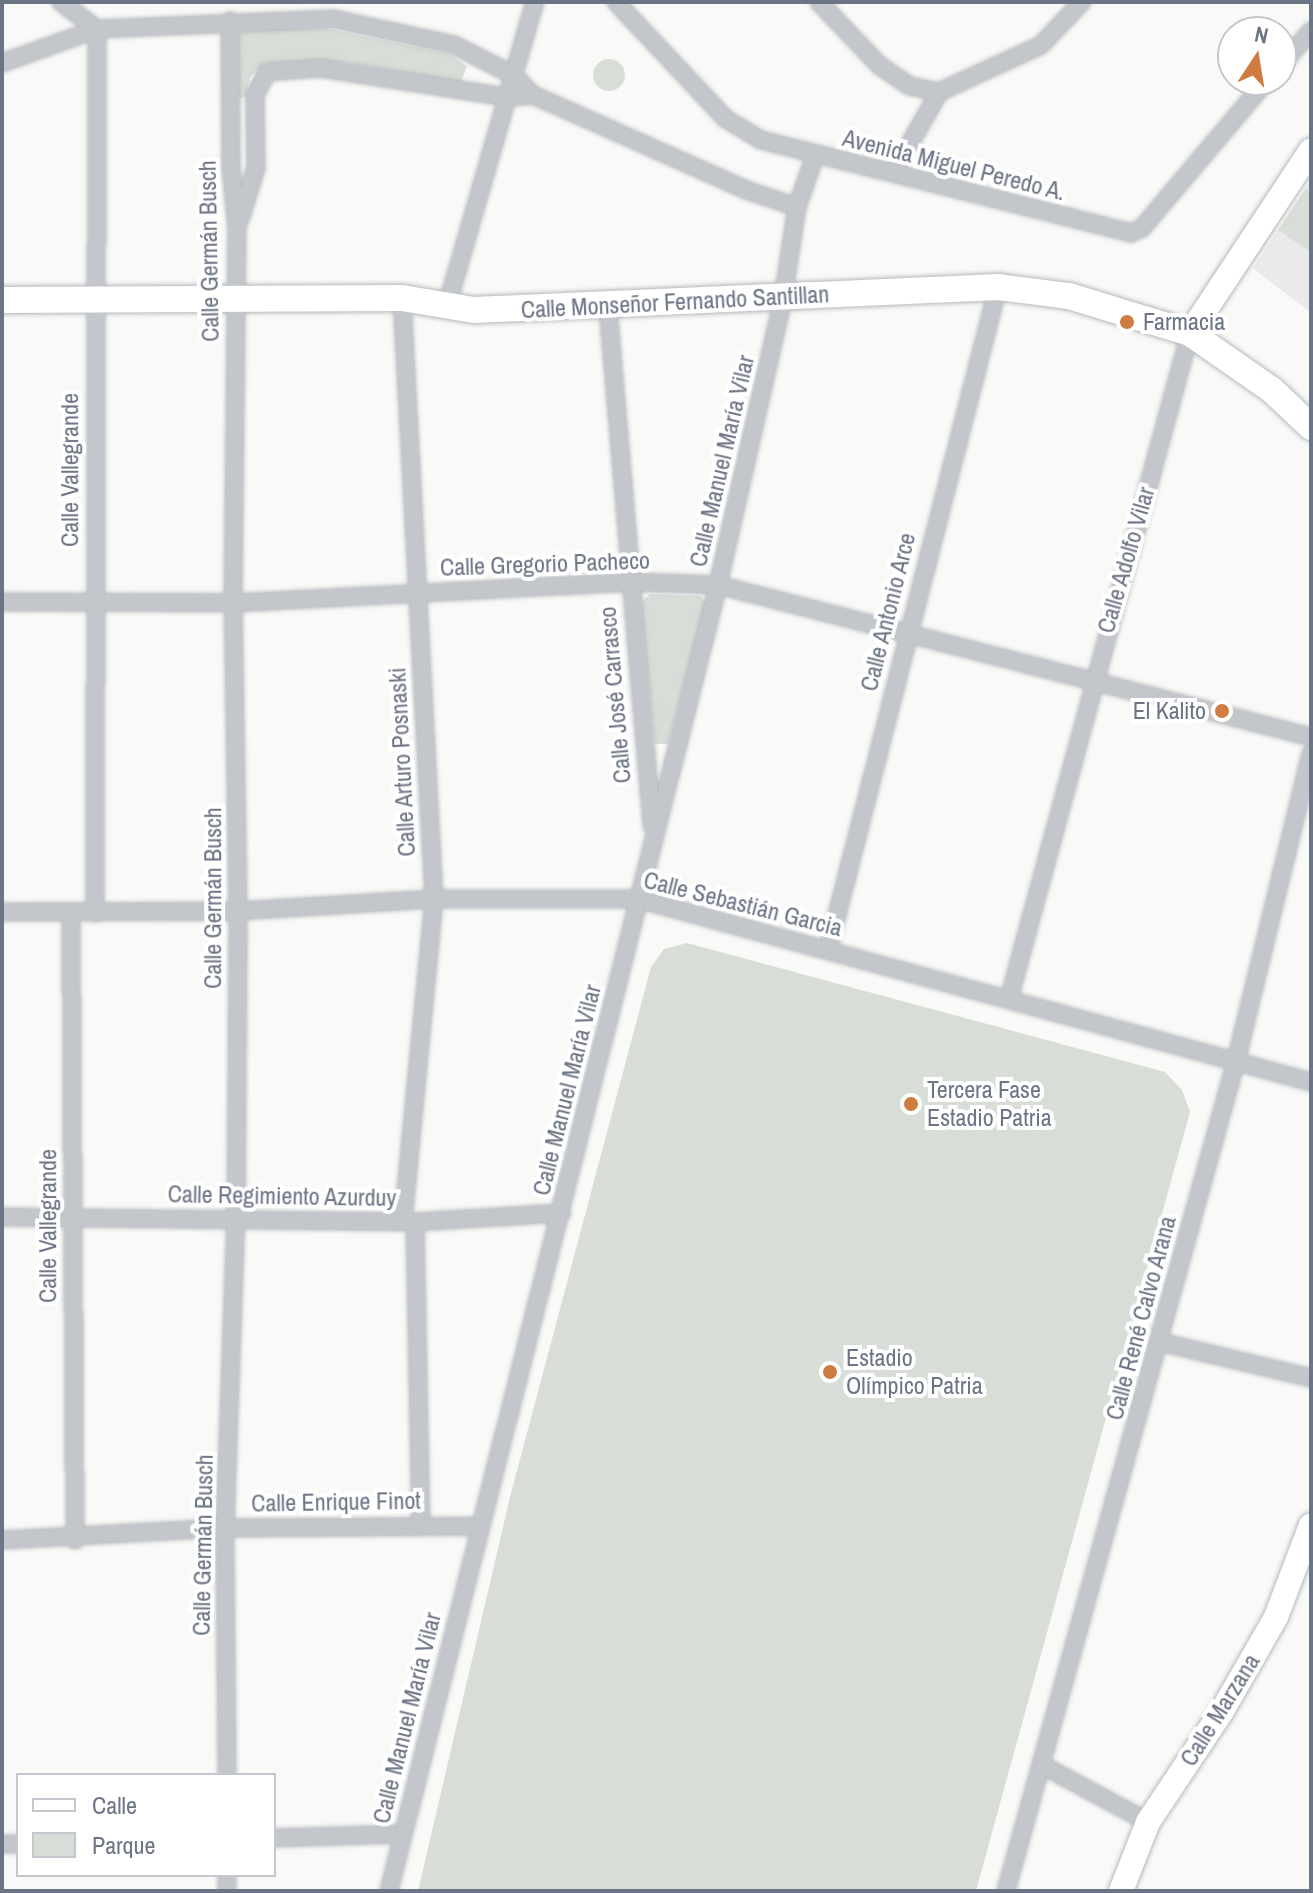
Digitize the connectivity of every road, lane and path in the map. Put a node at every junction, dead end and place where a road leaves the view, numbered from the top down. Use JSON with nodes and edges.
{"nodes":[{"id":1,"x":61,"y":2,"type":"edge"},
{"id":2,"x":535,"y":2,"type":"edge"},
{"id":3,"x":616,"y":2,"type":"edge"},
{"id":4,"x":819,"y":2,"type":"edge"},
{"id":5,"x":1082,"y":2,"type":"edge"},
{"id":6,"x":230,"y":21,"type":"junction"},
{"id":7,"x":97,"y":29,"type":"junction"},
{"id":8,"x":1311,"y":31,"type":"edge"},
{"id":9,"x":1297,"y":47,"type":"edge"},
{"id":10,"x":2,"y":63,"type":"edge"},
{"id":11,"x":513,"y":75,"type":"junction"},
{"id":12,"x":939,"y":92,"type":"junction"},
{"id":13,"x":533,"y":95,"type":"junction"},
{"id":14,"x":1253,"y":96,"type":"edge"},
{"id":15,"x":507,"y":97,"type":"junction"},
{"id":16,"x":1311,"y":150,"type":"edge"},
{"id":17,"x":815,"y":156,"type":"junction"},
{"id":18,"x":894,"y":172,"type":"junction"},
{"id":19,"x":797,"y":207,"type":"junction"},
{"id":20,"x":237,"y":229,"type":"junction"},
{"id":21,"x":998,"y":287,"type":"junction"},
{"id":22,"x":402,"y":298,"type":"junction"},
{"id":23,"x":783,"y":298,"type":"junction"},
{"id":24,"x":2,"y":300,"type":"edge"},
{"id":25,"x":236,"y":300,"type":"junction"},
{"id":26,"x":95,"y":301,"type":"junction"},
{"id":27,"x":447,"y":306,"type":"junction"},
{"id":28,"x":608,"y":307,"type":"junction"},
{"id":29,"x":1190,"y":333,"type":"junction"},
{"id":30,"x":1311,"y":427,"type":"edge"},
{"id":31,"x":629,"y":582,"type":"junction"},
{"id":32,"x":718,"y":585,"type":"junction"},
{"id":33,"x":417,"y":592,"type":"junction"},
{"id":34,"x":2,"y":602,"type":"edge"},
{"id":35,"x":94,"y":602,"type":"junction"},
{"id":36,"x":233,"y":603,"type":"junction"},
{"id":37,"x":906,"y":636,"type":"junction"},
{"id":38,"x":1091,"y":683,"type":"junction"},
{"id":39,"x":1311,"y":737,"type":"edge"},
{"id":40,"x":1311,"y":754,"type":"edge"},
{"id":41,"x":653,"y":838,"type":"junction"},
{"id":42,"x":434,"y":899,"type":"junction"},
{"id":43,"x":638,"y":899,"type":"junction"},
{"id":44,"x":238,"y":911,"type":"junction"},
{"id":45,"x":2,"y":912,"type":"edge"},
{"id":46,"x":71,"y":912,"type":"junction"},
{"id":47,"x":95,"y":913,"type":"junction"},
{"id":48,"x":828,"y":950,"type":"junction"},
{"id":49,"x":1009,"y":999,"type":"junction"},
{"id":50,"x":1236,"y":1061,"type":"junction"},
{"id":51,"x":1311,"y":1082,"type":"edge"},
{"id":52,"x":562,"y":1213,"type":"junction"},
{"id":53,"x":2,"y":1217,"type":"edge"},
{"id":54,"x":72,"y":1217,"type":"junction"},
{"id":55,"x":236,"y":1220,"type":"junction"},
{"id":56,"x":409,"y":1222,"type":"junction"},
{"id":57,"x":1160,"y":1342,"type":"junction"},
{"id":58,"x":1311,"y":1378,"type":"edge"},
{"id":59,"x":421,"y":1525,"type":"junction"},
{"id":60,"x":480,"y":1526,"type":"junction"},
{"id":61,"x":225,"y":1528,"type":"junction"},
{"id":62,"x":1311,"y":1529,"type":"edge"},
{"id":63,"x":2,"y":1540,"type":"edge"},
{"id":64,"x":75,"y":1540,"type":"junction"},
{"id":65,"x":1042,"y":1765,"type":"junction"},
{"id":66,"x":227,"y":1773,"type":"edge"},
{"id":67,"x":1148,"y":1822,"type":"junction"},
{"id":68,"x":403,"y":1834,"type":"junction"},
{"id":69,"x":276,"y":1838,"type":"edge"},
{"id":70,"x":389,"y":1891,"type":"edge"},
{"id":71,"x":1006,"y":1891,"type":"edge"},
{"id":72,"x":1121,"y":1891,"type":"edge"}],
"edges":[{"from":1,"to":7,"type":"street"},
{"from":2,"to":11,"type":"street"},
{"from":3,"to":17,"type":"street","name":"Avenida Miguel Peredo A."},
{"from":4,"to":12,"type":"street"},
{"from":5,"to":12,"type":"street"},
{"from":6,"to":7,"type":"street"},
{"from":6,"to":11,"type":"street"},
{"from":6,"to":20,"type":"street","name":"Calle Germán Busch"},
{"from":7,"to":10,"type":"street"},
{"from":7,"to":26,"type":"street","name":"Calle Vallegrande"},
{"from":8,"to":9,"type":"street"},
{"from":11,"to":13,"type":"street"},
{"from":11,"to":15,"type":"street"},
{"from":12,"to":18,"type":"street"},
{"from":13,"to":15,"type":"street"},
{"from":13,"to":19,"type":"street"},
{"from":14,"to":18,"type":"street","name":"Avenida Miguel Peredo A."},
{"from":15,"to":20,"type":"street"},
{"from":15,"to":27,"type":"street"},
{"from":16,"to":29,"type":"main road","name":"Calle Adolfo Vilar"},
{"from":17,"to":18,"type":"street","name":"Avenida Miguel Peredo A."},
{"from":17,"to":19,"type":"street","name":"Calle Manuel María Vilar"},
{"from":19,"to":23,"type":"street","name":"Calle Manuel María Vilar"},
{"from":20,"to":25,"type":"street","name":"Calle Germán Busch"},
{"from":21,"to":23,"type":"main road","name":"Calle Monseñor Fernando Santillan"},
{"from":21,"to":29,"type":"main road","name":"Calle Monseñor Fernando Santillan"},
{"from":21,"to":37,"type":"street","name":"Calle Antonio Arce"},
{"from":22,"to":25,"type":"main road","name":"Calle Monseñor Fernando Santillan"},
{"from":22,"to":27,"type":"main road","name":"Calle Monseñor Fernando Santillan"},
{"from":22,"to":33,"type":"street","name":"Calle Arturo Posnaski"},
{"from":23,"to":28,"type":"main road","name":"Calle Monseñor Fernando Santillan"},
{"from":23,"to":32,"type":"street","name":"Calle Manuel María Vilar"},
{"from":24,"to":26,"type":"main road","name":"Calle Monseñor Fernando Santillan"},
{"from":25,"to":26,"type":"main road","name":"Calle Monseñor Fernando Santillan"},
{"from":25,"to":36,"type":"street","name":"Calle Germán Busch"},
{"from":26,"to":35,"type":"street","name":"Calle Vallegrande"},
{"from":27,"to":28,"type":"main road","name":"Calle Monseñor Fernando Santillan"},
{"from":28,"to":31,"type":"street","name":"Calle José Carrasco"},
{"from":29,"to":30,"type":"main road","name":"Calle Monseñor Fernando Santillan"},
{"from":29,"to":38,"type":"street","name":"Calle Adolfo Vilar"},
{"from":31,"to":32,"type":"street","name":"Calle Gregorio Pacheco"},
{"from":31,"to":33,"type":"street","name":"Calle Gregorio Pacheco"},
{"from":31,"to":41,"type":"street","name":"Calle José Carrasco"},
{"from":32,"to":37,"type":"street","name":"Calle Gregorio Pacheco"},
{"from":32,"to":41,"type":"street","name":"Calle Manuel María Vilar"},
{"from":33,"to":36,"type":"street","name":"Calle Gregorio Pacheco"},
{"from":33,"to":42,"type":"street","name":"Calle Arturo Posnaski"},
{"from":34,"to":35,"type":"street","name":"Calle Gregorio Pacheco"},
{"from":35,"to":36,"type":"street","name":"Calle Gregorio Pacheco"},
{"from":35,"to":47,"type":"street","name":"Calle Vallegrande"},
{"from":36,"to":44,"type":"street","name":"Calle Germán Busch"},
{"from":37,"to":38,"type":"street","name":"Calle Gregorio Pacheco"},
{"from":37,"to":48,"type":"street","name":"Calle Antonio Arce"},
{"from":38,"to":39,"type":"street","name":"Calle Gregorio Pacheco"},
{"from":38,"to":49,"type":"street","name":"Calle Adolfo Vilar"},
{"from":40,"to":50,"type":"street","name":"Calle René Calvo Arana"},
{"from":41,"to":43,"type":"street","name":"Calle Manuel María Vilar"},
{"from":42,"to":43,"type":"street","name":"Calle Sebastián Garcia"},
{"from":42,"to":44,"type":"street","name":"Calle Sebastián Garcia"},
{"from":42,"to":56,"type":"street","name":"Calle Arturo Posnaski"},
{"from":43,"to":48,"type":"street","name":"Calle Sebastián Garcia"},
{"from":43,"to":52,"type":"street","name":"Calle Manuel María Vilar"},
{"from":44,"to":47,"type":"street","name":"Calle Sebastián Garcia"},
{"from":44,"to":55,"type":"street","name":"Calle Germán Busch"},
{"from":45,"to":46,"type":"street","name":"Calle Sebastián Garcia"},
{"from":46,"to":47,"type":"street","name":"Calle Sebastián Garcia"},
{"from":46,"to":54,"type":"street","name":"Calle Vallegrande"},
{"from":48,"to":49,"type":"street","name":"Calle Sebastián Garcia"},
{"from":49,"to":50,"type":"street","name":"Calle Sebastián Garcia"},
{"from":50,"to":51,"type":"street","name":"Calle Sebastián Garcia"},
{"from":50,"to":57,"type":"street","name":"Calle René Calvo Arana"},
{"from":52,"to":56,"type":"street","name":"Calle Regimiento Azurduy"},
{"from":52,"to":60,"type":"street","name":"Calle Manuel María Vilar"},
{"from":53,"to":54,"type":"street","name":"Calle Regimiento Azurduy"},
{"from":54,"to":55,"type":"street","name":"Calle Regimiento Azurduy"},
{"from":54,"to":64,"type":"street","name":"Calle Vallegrande"},
{"from":55,"to":56,"type":"street","name":"Calle Regimiento Azurduy"},
{"from":55,"to":61,"type":"street","name":"Calle Germán Busch"},
{"from":56,"to":59,"type":"street","name":"Calle Arturo Posnaski"},
{"from":57,"to":58,"type":"street"},
{"from":57,"to":65,"type":"street","name":"Calle René Calvo Arana"},
{"from":59,"to":60,"type":"street","name":"Calle Enrique Finot"},
{"from":59,"to":61,"type":"street","name":"Calle Enrique Finot"},
{"from":60,"to":68,"type":"street","name":"Calle Manuel María Vilar"},
{"from":61,"to":64,"type":"street","name":"Calle Enrique Finot"},
{"from":61,"to":66,"type":"street","name":"Calle Germán Busch"},
{"from":62,"to":67,"type":"main road","name":"Calle Marzana"},
{"from":63,"to":64,"type":"street","name":"Calle Enrique Finot"},
{"from":65,"to":67,"type":"street"},
{"from":65,"to":71,"type":"street","name":"Calle René Calvo Arana"},
{"from":67,"to":72,"type":"main road","name":"Calle Marzana"},
{"from":68,"to":69,"type":"street"},
{"from":68,"to":70,"type":"street","name":"Calle Manuel María Vilar"}]}
